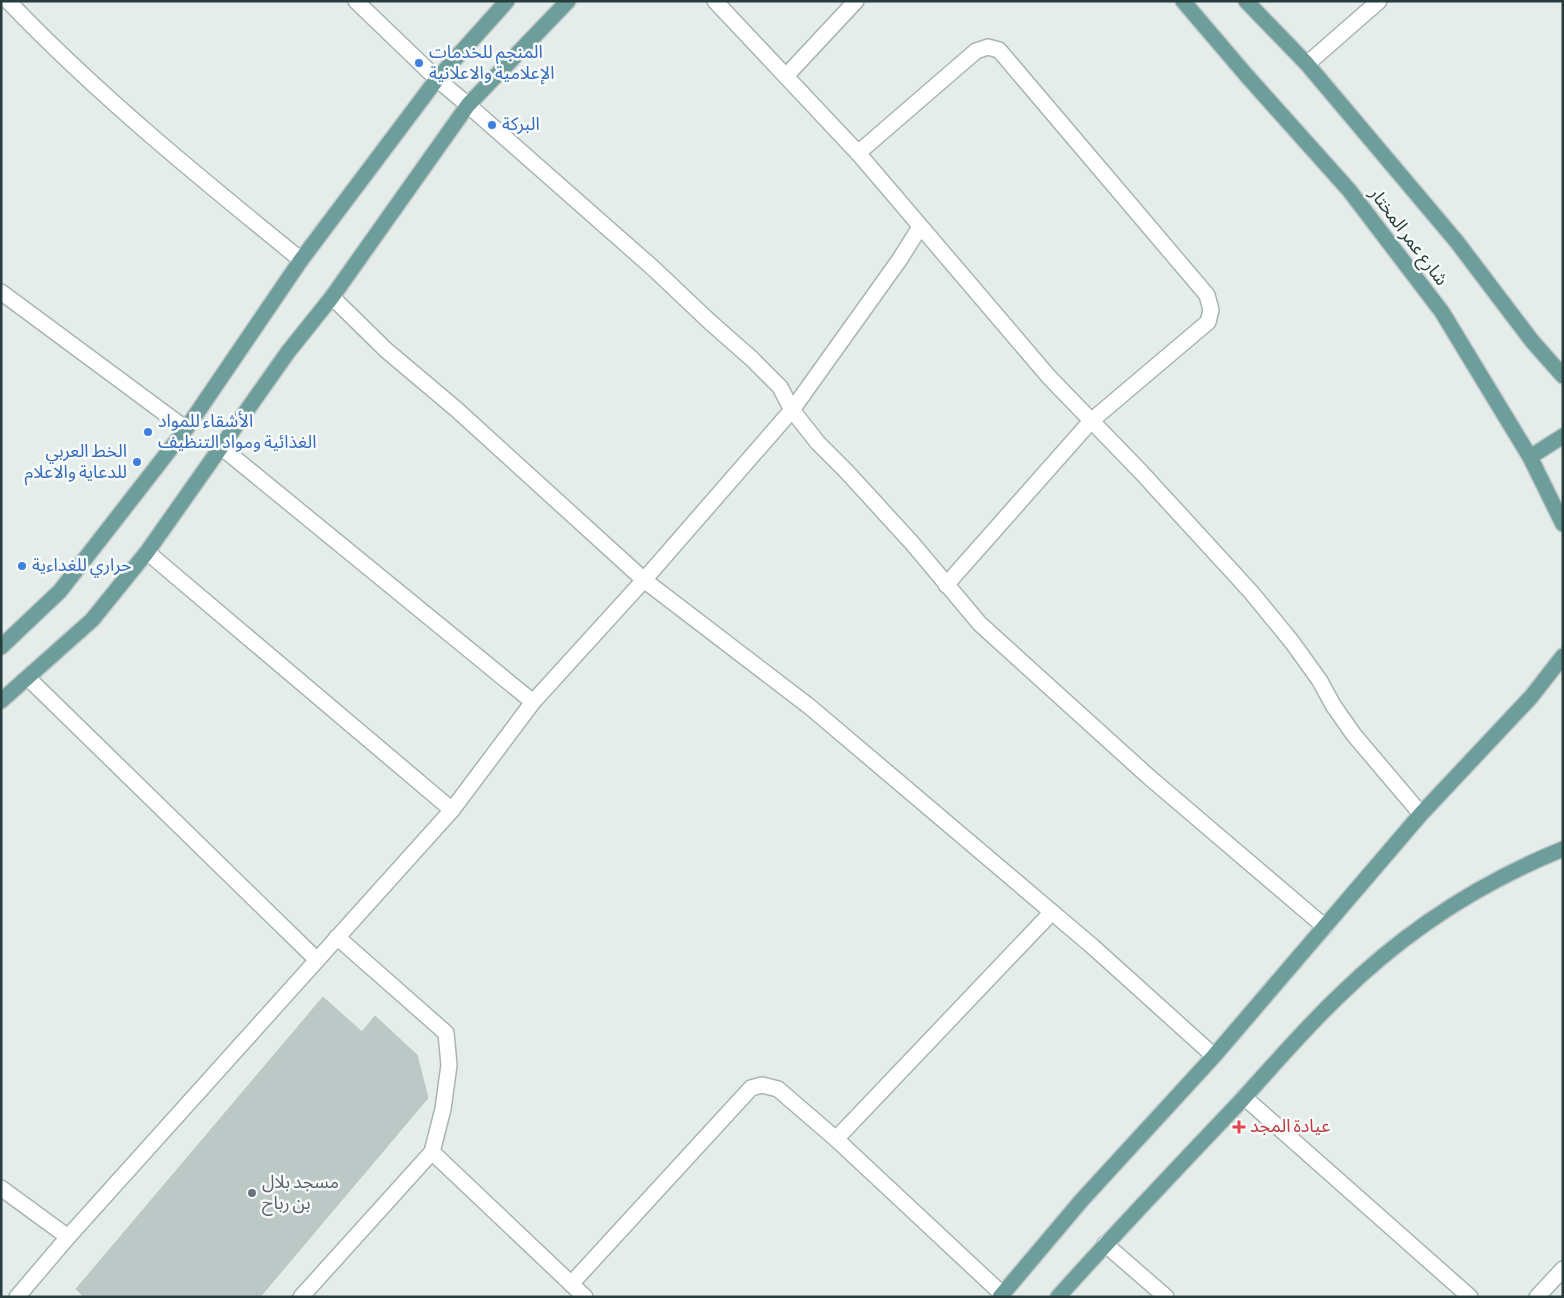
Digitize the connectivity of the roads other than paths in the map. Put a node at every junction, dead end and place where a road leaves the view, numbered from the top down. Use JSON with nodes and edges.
{"nodes":[{"id":1,"x":8,"y":1,"type":"edge"},
{"id":2,"x":356,"y":1,"type":"edge"},
{"id":3,"x":507,"y":1,"type":"edge"},
{"id":4,"x":568,"y":1,"type":"edge"},
{"id":5,"x":715,"y":1,"type":"edge"},
{"id":6,"x":856,"y":1,"type":"edge"},
{"id":7,"x":1183,"y":1,"type":"edge"},
{"id":8,"x":1246,"y":1,"type":"edge"},
{"id":9,"x":1379,"y":1,"type":"edge"},
{"id":10,"x":1307,"y":64,"type":"junction"},
{"id":11,"x":786,"y":76,"type":"junction"},
{"id":12,"x":436,"y":79,"type":"junction"},
{"id":13,"x":468,"y":105,"type":"junction"},
{"id":14,"x":858,"y":153,"type":"junction"},
{"id":15,"x":920,"y":227,"type":"junction"},
{"id":16,"x":301,"y":260,"type":"junction"},
{"id":17,"x":1,"y":292,"type":"edge"},
{"id":18,"x":332,"y":297,"type":"junction"},
{"id":19,"x":1563,"y":376,"type":"edge"},
{"id":20,"x":792,"y":410,"type":"junction"},
{"id":21,"x":1091,"y":421,"type":"junction"},
{"id":22,"x":186,"y":429,"type":"junction"},
{"id":23,"x":1563,"y":436,"type":"edge"},
{"id":24,"x":221,"y":447,"type":"junction"},
{"id":25,"x":1530,"y":456,"type":"junction"},
{"id":26,"x":1563,"y":524,"type":"edge"},
{"id":27,"x":147,"y":552,"type":"junction"},
{"id":28,"x":644,"y":580,"type":"junction"},
{"id":29,"x":946,"y":585,"type":"junction"},
{"id":30,"x":1,"y":647,"type":"edge"},
{"id":31,"x":1563,"y":656,"type":"edge"},
{"id":32,"x":28,"y":678,"type":"junction"},
{"id":33,"x":1,"y":701,"type":"edge"},
{"id":34,"x":533,"y":702,"type":"junction"},
{"id":35,"x":452,"y":810,"type":"junction"},
{"id":36,"x":1422,"y":814,"type":"junction"},
{"id":37,"x":1563,"y":849,"type":"edge"},
{"id":38,"x":1052,"y":912,"type":"junction"},
{"id":39,"x":1325,"y":927,"type":"junction"},
{"id":40,"x":337,"y":937,"type":"junction"},
{"id":41,"x":317,"y":960,"type":"junction"},
{"id":42,"x":1214,"y":1056,"type":"junction"},
{"id":43,"x":1244,"y":1097,"type":"junction"},
{"id":44,"x":836,"y":1139,"type":"junction"},
{"id":45,"x":432,"y":1152,"type":"junction"},
{"id":46,"x":1,"y":1188,"type":"edge"},
{"id":47,"x":68,"y":1237,"type":"junction"},
{"id":48,"x":1106,"y":1244,"type":"junction"},
{"id":49,"x":1563,"y":1269,"type":"edge"},
{"id":50,"x":571,"y":1284,"type":"junction"},
{"id":51,"x":1001,"y":1296,"type":"edge"},
{"id":52,"x":17,"y":1297,"type":"edge"},
{"id":53,"x":301,"y":1297,"type":"edge"},
{"id":54,"x":585,"y":1297,"type":"edge"},
{"id":55,"x":1058,"y":1297,"type":"edge"},
{"id":56,"x":1166,"y":1297,"type":"edge"},
{"id":57,"x":1470,"y":1297,"type":"edge"},
{"id":58,"x":1536,"y":1297,"type":"edge"}],
"edges":[{"from":1,"to":16,"type":"street"},
{"from":2,"to":12,"type":"street"},
{"from":3,"to":12,"type":"main road"},
{"from":4,"to":13,"type":"main road"},
{"from":5,"to":11,"type":"street"},
{"from":6,"to":11,"type":"street"},
{"from":7,"to":25,"type":"main road","name":"شارع عمر المختار"},
{"from":8,"to":10,"type":"main road","name":"شارع عمر المختار"},
{"from":9,"to":10,"type":"street"},
{"from":10,"to":19,"type":"main road","name":"شارع عمر المختار"},
{"from":11,"to":14,"type":"street"},
{"from":12,"to":13,"type":"street"},
{"from":12,"to":16,"type":"main road"},
{"from":13,"to":18,"type":"main road"},
{"from":13,"to":20,"type":"street"},
{"from":14,"to":15,"type":"street"},
{"from":14,"to":21,"type":"street"},
{"from":15,"to":20,"type":"street"},
{"from":15,"to":21,"type":"street"},
{"from":16,"to":22,"type":"main road"},
{"from":17,"to":22,"type":"street"},
{"from":18,"to":24,"type":"main road"},
{"from":18,"to":28,"type":"street"},
{"from":20,"to":28,"type":"street"},
{"from":20,"to":29,"type":"street"},
{"from":21,"to":29,"type":"street"},
{"from":21,"to":36,"type":"street"},
{"from":22,"to":30,"type":"main road"},
{"from":23,"to":25,"type":"main road"},
{"from":24,"to":27,"type":"main road"},
{"from":24,"to":34,"type":"street"},
{"from":25,"to":26,"type":"main road","name":"شارع عمر المختار"},
{"from":27,"to":32,"type":"main road"},
{"from":27,"to":35,"type":"street"},
{"from":28,"to":34,"type":"street"},
{"from":28,"to":38,"type":"street"},
{"from":29,"to":39,"type":"street"},
{"from":31,"to":36,"type":"main road"},
{"from":32,"to":33,"type":"main road"},
{"from":32,"to":41,"type":"street"},
{"from":34,"to":35,"type":"street"},
{"from":35,"to":40,"type":"street"},
{"from":36,"to":39,"type":"main road"},
{"from":37,"to":43,"type":"main road"},
{"from":38,"to":42,"type":"street"},
{"from":38,"to":44,"type":"street"},
{"from":39,"to":42,"type":"main road"},
{"from":40,"to":41,"type":"street"},
{"from":40,"to":45,"type":"street"},
{"from":41,"to":47,"type":"street"},
{"from":42,"to":51,"type":"main road"},
{"from":43,"to":48,"type":"main road"},
{"from":43,"to":57,"type":"street"},
{"from":44,"to":50,"type":"street"},
{"from":44,"to":51,"type":"street"},
{"from":45,"to":50,"type":"street"},
{"from":45,"to":53,"type":"street"},
{"from":46,"to":47,"type":"street"},
{"from":47,"to":52,"type":"street"},
{"from":48,"to":55,"type":"main road"},
{"from":48,"to":56,"type":"street"},
{"from":49,"to":58,"type":"street"},
{"from":50,"to":54,"type":"street"}]}
